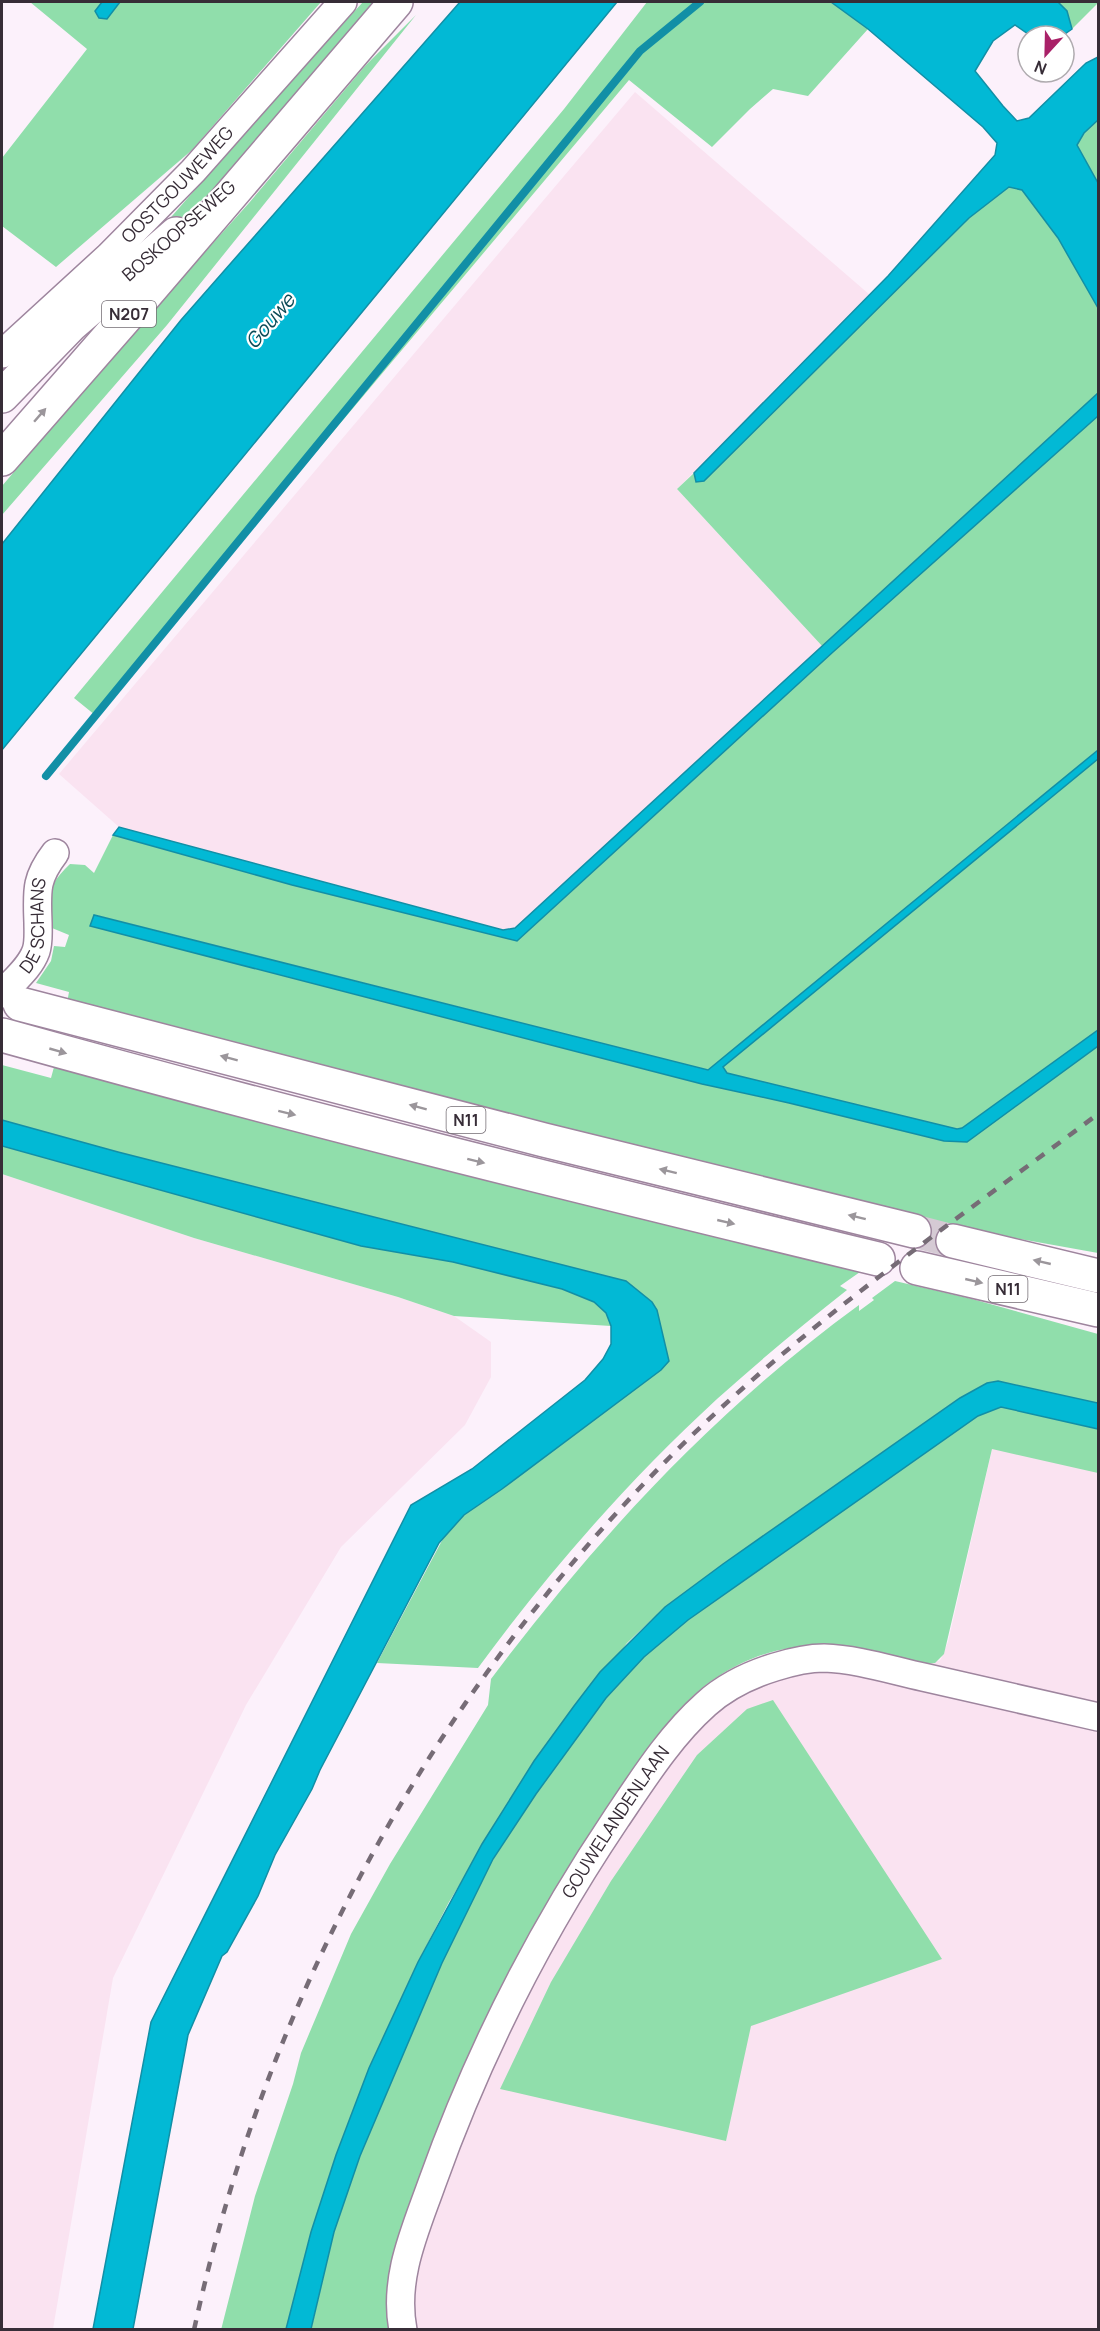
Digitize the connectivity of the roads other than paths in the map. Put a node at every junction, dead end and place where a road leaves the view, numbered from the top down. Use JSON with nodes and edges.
{"nodes":[{"id":1,"x":343,"y":2,"type":"edge"},
{"id":2,"x":396,"y":2,"type":"edge"},
{"id":3,"x":254,"y":166,"type":"junction"},
{"id":4,"x":2,"y":354,"type":"edge"},
{"id":5,"x":2,"y":396,"type":"edge"},
{"id":6,"x":2,"y":459,"type":"edge"},
{"id":7,"x":55,"y":853,"type":"dead end"},
{"id":8,"x":11,"y":999,"type":"edge"},
{"id":9,"x":2,"y":1035,"type":"edge"},
{"id":10,"x":914,"y":1231,"type":"tunnel mouth"},
{"id":11,"x":953,"y":1241,"type":"tunnel mouth"},
{"id":12,"x":878,"y":1259,"type":"dead end"},
{"id":13,"x":917,"y":1268,"type":"dead end"},
{"id":14,"x":1098,"y":1276,"type":"edge"},
{"id":15,"x":1098,"y":1310,"type":"edge"},
{"id":16,"x":1098,"y":1717,"type":"edge"},
{"id":17,"x":403,"y":2330,"type":"edge"}],
"edges":[{"from":1,"to":4,"type":"street","name":"OOSTGOUWEWEG"},
{"from":2,"to":3,"type":"main road","name":"BOSKOOPSEWEG","number":"N207"},
{"from":3,"to":5,"type":"main road","name":"BOSKOOPSEWEG","number":"N207"},
{"from":6,"to":3,"type":"main road","name":"BOSKOOPSEWEG","number":"N207","one_way":true},
{"from":7,"to":8,"type":"street","name":"DE SCHANS"},
{"from":10,"to":8,"type":"main road","number":"N11","one_way":true},
{"from":9,"to":12,"type":"main road","number":"N11","one_way":true},
{"from":14,"to":11,"type":"main road","number":"N11","one_way":true},
{"from":13,"to":15,"type":"main road","number":"N11","one_way":true},
{"from":16,"to":17,"type":"street","name":"GOUWELANDENLAAN"}]}
